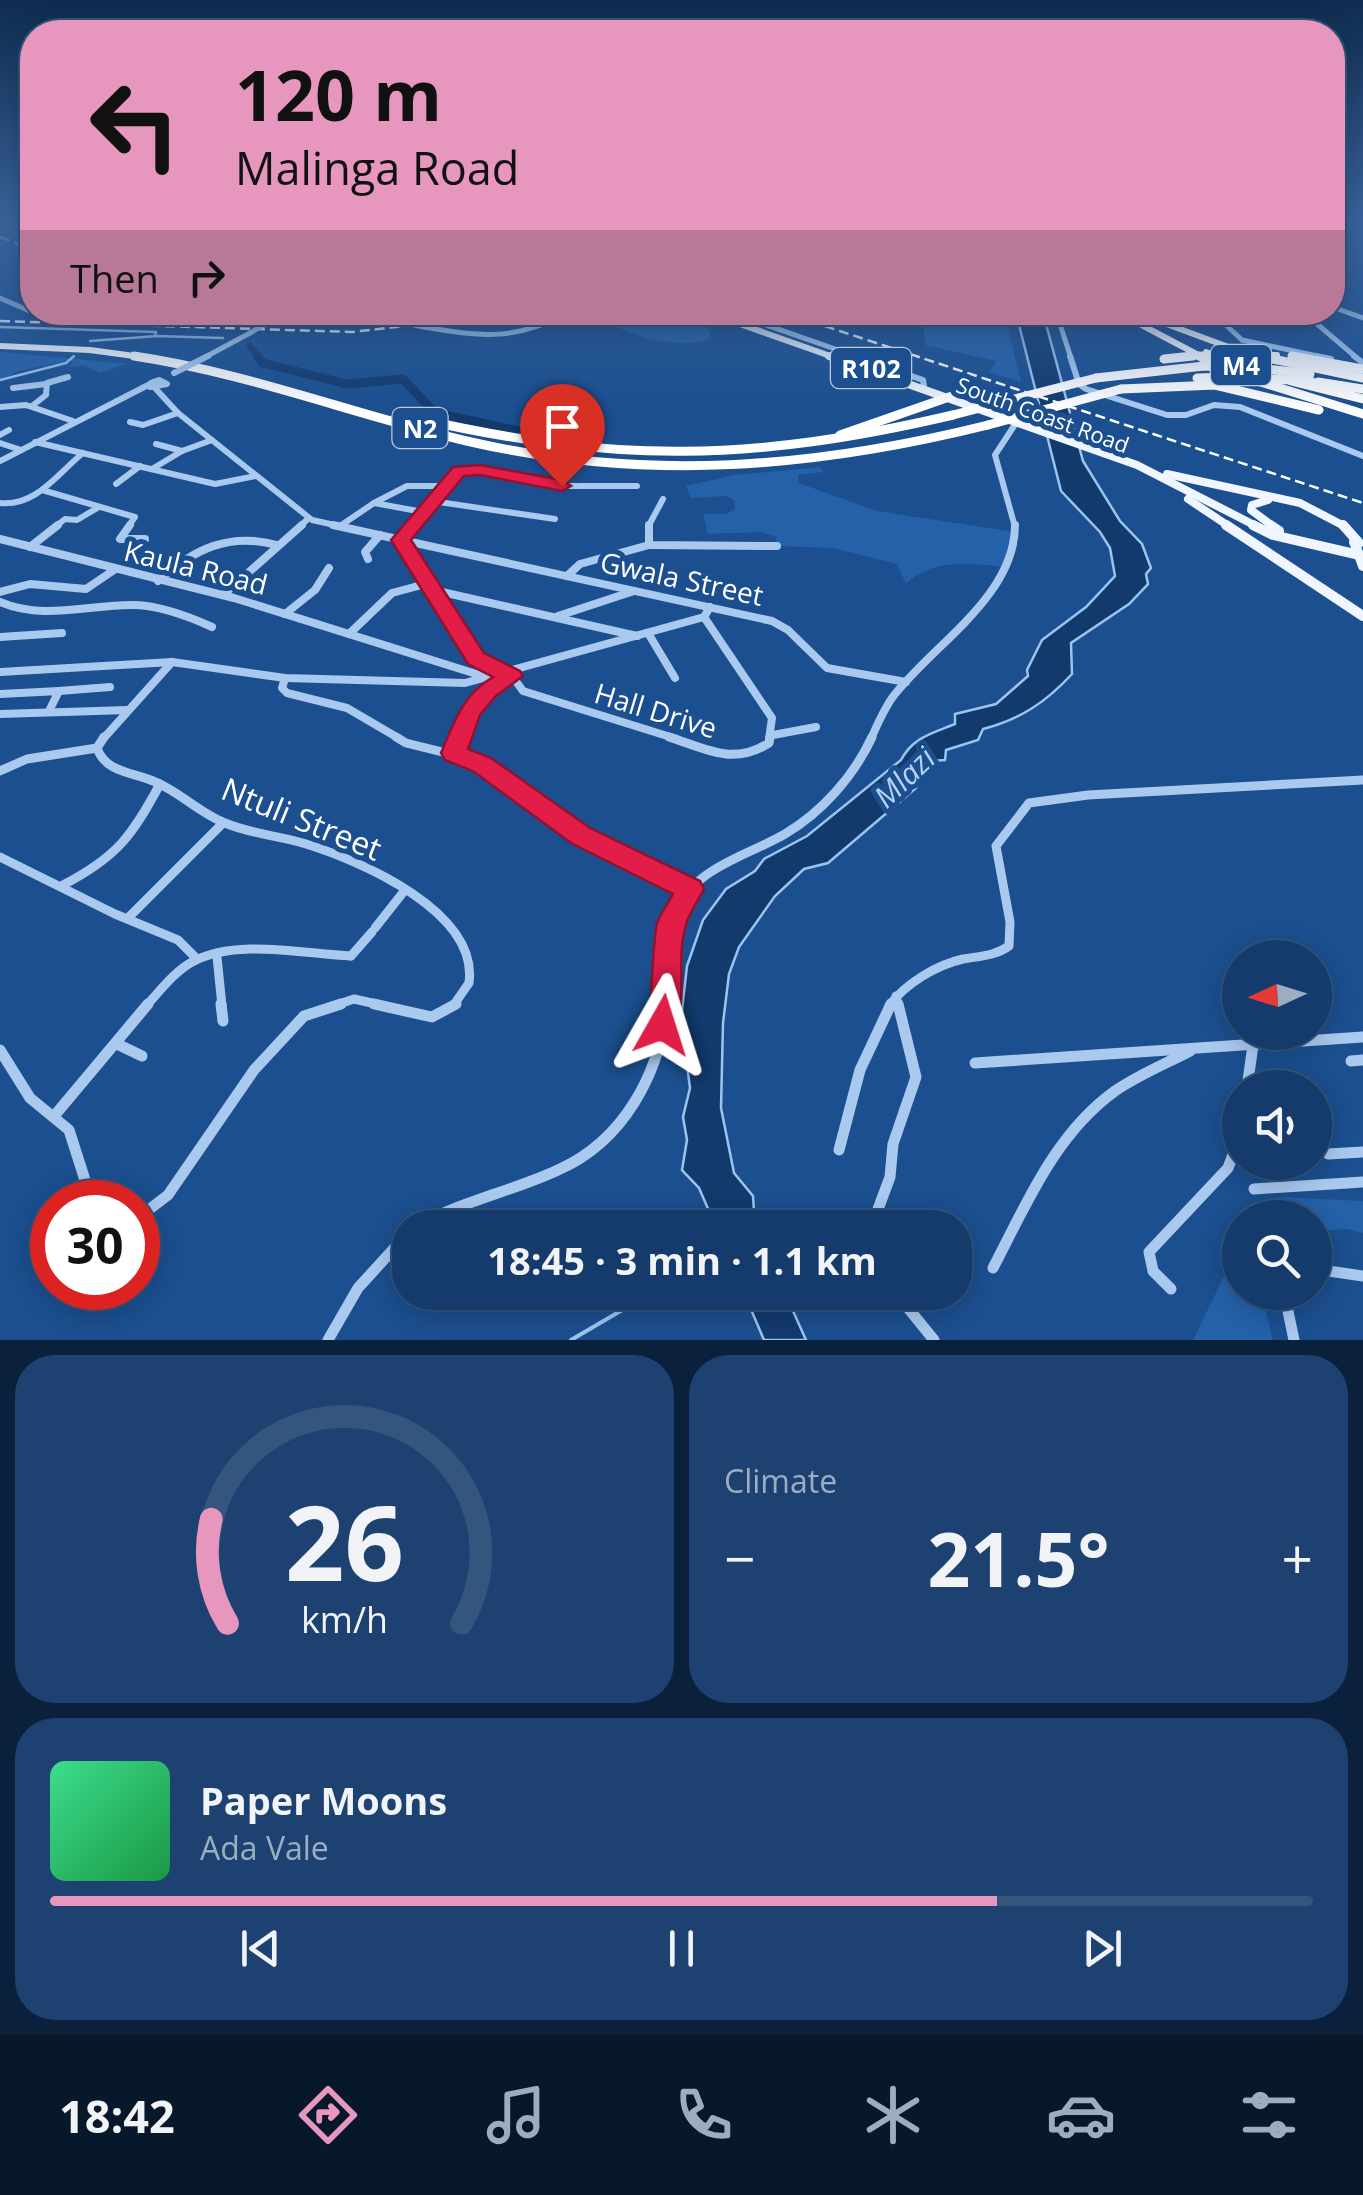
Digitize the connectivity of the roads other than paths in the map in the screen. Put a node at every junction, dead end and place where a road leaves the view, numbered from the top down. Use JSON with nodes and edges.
{"nodes":[{"id":1,"x":264,"y":325,"type":"edge"},
{"id":2,"x":414,"y":325,"type":"edge"},
{"id":3,"x":547,"y":325,"type":"edge"},
{"id":4,"x":745,"y":325,"type":"edge"},
{"id":5,"x":753,"y":325,"type":"edge"},
{"id":6,"x":764,"y":325,"type":"edge"},
{"id":7,"x":1060,"y":325,"type":"edge"},
{"id":8,"x":1143,"y":325,"type":"edge"},
{"id":9,"x":1153,"y":325,"type":"edge"},
{"id":10,"x":1169,"y":325,"type":"edge"},
{"id":11,"x":1226,"y":325,"type":"edge"},
{"id":12,"x":1316,"y":325,"type":"edge"},
{"id":13,"x":1,"y":344,"type":"edge"},
{"id":14,"x":1363,"y":374,"type":"edge"},
{"id":15,"x":68,"y":377,"type":"dead end"},
{"id":16,"x":1096,"y":378,"type":"junction"},
{"id":17,"x":46,"y":384,"type":"junction"},
{"id":18,"x":159,"y":384,"type":"junction"},
{"id":19,"x":926,"y":386,"type":"junction"},
{"id":20,"x":13,"y":388,"type":"dead end"},
{"id":21,"x":1121,"y":389,"type":"junction"},
{"id":22,"x":950,"y":397,"type":"junction"},
{"id":23,"x":1363,"y":399,"type":"edge"},
{"id":24,"x":166,"y":402,"type":"junction"},
{"id":25,"x":929,"y":405,"type":"junction"},
{"id":26,"x":32,"y":406,"type":"junction"},
{"id":27,"x":0,"y":407,"type":"edge"},
{"id":28,"x":178,"y":413,"type":"junction"},
{"id":29,"x":1363,"y":417,"type":"edge"},
{"id":30,"x":74,"y":422,"type":"junction"},
{"id":31,"x":137,"y":423,"type":"dead end"},
{"id":32,"x":1023,"y":423,"type":"junction"},
{"id":33,"x":9,"y":430,"type":"dead end"},
{"id":34,"x":0,"y":439,"type":"edge"},
{"id":35,"x":212,"y":440,"type":"junction"},
{"id":36,"x":35,"y":442,"type":"junction"},
{"id":37,"x":156,"y":444,"type":"dead end"},
{"id":38,"x":21,"y":450,"type":"junction"},
{"id":39,"x":182,"y":450,"type":"junction"},
{"id":40,"x":1098,"y":450,"type":"junction"},
{"id":41,"x":83,"y":453,"type":"junction"},
{"id":42,"x":723,"y":455,"type":"junction"},
{"id":43,"x":1363,"y":456,"type":"edge"},
{"id":44,"x":0,"y":461,"type":"edge"},
{"id":45,"x":1138,"y":462,"type":"junction"},
{"id":46,"x":140,"y":466,"type":"junction"},
{"id":47,"x":152,"y":470,"type":"junction"},
{"id":48,"x":256,"y":476,"type":"junction"},
{"id":49,"x":116,"y":484,"type":"dead end"},
{"id":50,"x":444,"y":486,"type":"junction"},
{"id":51,"x":637,"y":486,"type":"dead end"},
{"id":52,"x":42,"y":490,"type":"junction"},
{"id":53,"x":663,"y":498,"type":"dead end"},
{"id":54,"x":432,"y":501,"type":"junction"},
{"id":55,"x":0,"y":503,"type":"edge"},
{"id":56,"x":374,"y":504,"type":"junction"},
{"id":57,"x":100,"y":507,"type":"junction"},
{"id":58,"x":423,"y":512,"type":"junction"},
{"id":59,"x":309,"y":518,"type":"junction"},
{"id":60,"x":555,"y":519,"type":"dead end"},
{"id":61,"x":340,"y":526,"type":"junction"},
{"id":62,"x":380,"y":535,"type":"junction"},
{"id":63,"x":1289,"y":536,"type":"junction"},
{"id":64,"x":0,"y":539,"type":"edge"},
{"id":65,"x":145,"y":539,"type":"dead end"},
{"id":66,"x":401,"y":540,"type":"junction"},
{"id":67,"x":649,"y":545,"type":"junction"},
{"id":68,"x":277,"y":546,"type":"junction"},
{"id":69,"x":777,"y":546,"type":"dead end"},
{"id":70,"x":30,"y":547,"type":"junction"},
{"id":71,"x":1360,"y":549,"type":"edge"},
{"id":72,"x":368,"y":560,"type":"dead end"},
{"id":73,"x":1363,"y":566,"type":"edge"},
{"id":74,"x":330,"y":568,"type":"dead end"},
{"id":75,"x":114,"y":570,"type":"junction"},
{"id":76,"x":567,"y":576,"type":"junction"},
{"id":77,"x":158,"y":580,"type":"junction"},
{"id":78,"x":431,"y":587,"type":"junction"},
{"id":79,"x":634,"y":591,"type":"junction"},
{"id":80,"x":0,"y":592,"type":"edge"},
{"id":81,"x":223,"y":595,"type":"junction"},
{"id":82,"x":0,"y":602,"type":"edge"},
{"id":83,"x":710,"y":607,"type":"junction"},
{"id":84,"x":285,"y":614,"type":"junction"},
{"id":85,"x":558,"y":616,"type":"junction"},
{"id":86,"x":1363,"y":616,"type":"edge"},
{"id":87,"x":704,"y":617,"type":"junction"},
{"id":88,"x":212,"y":627,"type":"dead end"},
{"id":89,"x":62,"y":632,"type":"dead end"},
{"id":90,"x":648,"y":633,"type":"junction"},
{"id":91,"x":350,"y":634,"type":"junction"},
{"id":92,"x":637,"y":636,"type":"junction"},
{"id":93,"x":0,"y":637,"type":"edge"},
{"id":94,"x":172,"y":662,"type":"junction"},
{"id":95,"x":0,"y":672,"type":"edge"},
{"id":96,"x":511,"y":674,"type":"junction"},
{"id":97,"x":284,"y":678,"type":"junction"},
{"id":98,"x":488,"y":678,"type":"junction"},
{"id":99,"x":675,"y":678,"type":"dead end"},
{"id":100,"x":906,"y":682,"type":"junction"},
{"id":101,"x":110,"y":687,"type":"dead end"},
{"id":102,"x":59,"y":691,"type":"junction"},
{"id":103,"x":0,"y":694,"type":"edge"},
{"id":104,"x":128,"y":710,"type":"junction"},
{"id":105,"x":48,"y":711,"type":"junction"},
{"id":106,"x":0,"y":714,"type":"edge"},
{"id":107,"x":816,"y":727,"type":"dead end"},
{"id":108,"x":773,"y":735,"type":"junction"},
{"id":109,"x":97,"y":748,"type":"junction"},
{"id":110,"x":454,"y":753,"type":"junction"},
{"id":111,"x":0,"y":772,"type":"edge"},
{"id":112,"x":1363,"y":780,"type":"edge"},
{"id":113,"x":160,"y":784,"type":"junction"},
{"id":114,"x":223,"y":823,"type":"junction"},
{"id":115,"x":0,"y":857,"type":"edge"},
{"id":116,"x":64,"y":885,"type":"junction"},
{"id":117,"x":690,"y":889,"type":"junction"},
{"id":118,"x":405,"y":890,"type":"junction"},
{"id":119,"x":128,"y":918,"type":"junction"},
{"id":120,"x":217,"y":957,"type":"junction"},
{"id":121,"x":197,"y":959,"type":"junction"},
{"id":122,"x":896,"y":996,"type":"junction"},
{"id":123,"x":223,"y":1021,"type":"dead end"},
{"id":124,"x":1363,"y":1037,"type":"edge"},
{"id":125,"x":1332,"y":1039,"type":"edge"},
{"id":126,"x":117,"y":1044,"type":"junction"},
{"id":127,"x":1222,"y":1047,"type":"edge"},
{"id":128,"x":1194,"y":1049,"type":"junction"},
{"id":129,"x":0,"y":1050,"type":"edge"},
{"id":130,"x":142,"y":1056,"type":"dead end"},
{"id":131,"x":975,"y":1064,"type":"dead end"},
{"id":132,"x":54,"y":1115,"type":"junction"},
{"id":133,"x":839,"y":1150,"type":"dead end"},
{"id":134,"x":1363,"y":1152,"type":"edge"},
{"id":135,"x":1332,"y":1154,"type":"edge"},
{"id":136,"x":1222,"y":1174,"type":"edge"},
{"id":137,"x":86,"y":1180,"type":"edge"},
{"id":138,"x":1363,"y":1182,"type":"edge"},
{"id":139,"x":1254,"y":1190,"type":"dead end"},
{"id":140,"x":160,"y":1200,"type":"edge"},
{"id":141,"x":447,"y":1210,"type":"edge"},
{"id":142,"x":878,"y":1210,"type":"edge"},
{"id":143,"x":392,"y":1252,"type":"edge"},
{"id":144,"x":993,"y":1268,"type":"dead end"},
{"id":145,"x":1332,"y":1271,"type":"edge"},
{"id":146,"x":1363,"y":1276,"type":"edge"},
{"id":147,"x":1171,"y":1290,"type":"dead end"},
{"id":148,"x":910,"y":1310,"type":"edge"},
{"id":149,"x":1288,"y":1310,"type":"edge"},
{"id":150,"x":328,"y":1340,"type":"edge"},
{"id":151,"x":934,"y":1340,"type":"edge"},
{"id":152,"x":1294,"y":1340,"type":"edge"}],
"edges":[{"from":1,"to":18,"type":"street","bridge":true},
{"from":2,"to":3,"type":"street","bridge":true},
{"from":4,"to":19,"type":"main road","name":"South Coast Road","number":"R102"},
{"from":5,"to":19,"type":"main road","name":"South Coast Road","number":"R102"},
{"from":6,"to":19,"type":"street"},
{"from":7,"to":43,"type":"street"},
{"from":8,"to":29,"type":"highway","number":"M4"},
{"from":9,"to":23,"type":"highway","number":"M4"},
{"from":10,"to":14,"type":"highway"},
{"from":11,"to":14,"type":"street"},
{"from":12,"to":14,"type":"street"},
{"from":13,"to":21,"type":"highway","number":"N2","bridge":true},
{"from":13,"to":42,"type":"highway","number":"N2"},
{"from":14,"to":16,"type":"highway","number":"N2","bridge":true},
{"from":14,"to":16,"type":"highway","bridge":true},
{"from":14,"to":21,"type":"highway","number":"N2","bridge":true},
{"from":15,"to":17,"type":"street"},
{"from":16,"to":42,"type":"highway","number":"N2","bridge":true},
{"from":17,"to":20,"type":"street"},
{"from":17,"to":26,"type":"street"},
{"from":18,"to":24,"type":"street","name":"Gwala Street"},
{"from":18,"to":24,"type":"street"},
{"from":18,"to":30,"type":"street"},
{"from":19,"to":22,"type":"main road","name":"South Coast Road","number":"R102"},
{"from":19,"to":25,"type":"highway"},
{"from":21,"to":29,"type":"highway"},
{"from":22,"to":25,"type":"highway"},
{"from":22,"to":32,"type":"main road","name":"South Coast Road","number":"R102"},
{"from":24,"to":28,"type":"street","name":"Gwala Street"},
{"from":25,"to":42,"type":"highway"},
{"from":26,"to":27,"type":"street"},
{"from":26,"to":30,"type":"street"},
{"from":28,"to":31,"type":"street"},
{"from":28,"to":35,"type":"street","name":"Gwala Street"},
{"from":30,"to":36,"type":"street"},
{"from":32,"to":40,"type":"main road","name":"South Coast Road","number":"R102"},
{"from":32,"to":100,"type":"street"},
{"from":33,"to":34,"type":"street"},
{"from":34,"to":38,"type":"street"},
{"from":35,"to":39,"type":"street"},
{"from":35,"to":48,"type":"street","name":"Gwala Street"},
{"from":36,"to":38,"type":"street"},
{"from":36,"to":41,"type":"street"},
{"from":37,"to":39,"type":"street"},
{"from":38,"to":44,"type":"street"},
{"from":39,"to":47,"type":"street"},
{"from":40,"to":45,"type":"main road","name":"South Coast Road","number":"R102"},
{"from":40,"to":71,"type":"main road","name":"South Coast Road","number":"R102"},
{"from":40,"to":86,"type":"main road"},
{"from":41,"to":46,"type":"street"},
{"from":41,"to":52,"type":"street"},
{"from":45,"to":63,"type":"main road","name":"South Coast Road","number":"R102"},
{"from":45,"to":71,"type":"main road"},
{"from":46,"to":47,"type":"street"},
{"from":46,"to":49,"type":"street"},
{"from":47,"to":48,"type":"street"},
{"from":48,"to":59,"type":"street","name":"Gwala Street"},
{"from":50,"to":51,"type":"street"},
{"from":50,"to":54,"type":"street"},
{"from":50,"to":56,"type":"street"},
{"from":52,"to":55,"type":"street"},
{"from":52,"to":57,"type":"street"},
{"from":53,"to":67,"type":"street"},
{"from":54,"to":58,"type":"street"},
{"from":54,"to":60,"type":"street"},
{"from":56,"to":58,"type":"street"},
{"from":56,"to":61,"type":"street"},
{"from":57,"to":65,"type":"street"},
{"from":57,"to":70,"type":"street","name":"Kaula Road"},
{"from":58,"to":66,"type":"street"},
{"from":59,"to":61,"type":"street","name":"Gwala Street"},
{"from":59,"to":68,"type":"street"},
{"from":61,"to":62,"type":"street","name":"Gwala Street"},
{"from":62,"to":66,"type":"street","name":"Gwala Street"},
{"from":62,"to":72,"type":"street"},
{"from":63,"to":71,"type":"main road","name":"South Coast Road","number":"R102"},
{"from":63,"to":71,"type":"main road"},
{"from":64,"to":70,"type":"street","name":"Kaula Road"},
{"from":66,"to":76,"type":"street","name":"Gwala Street"},
{"from":66,"to":78,"type":"street","name":"Hall Drive"},
{"from":67,"to":69,"type":"street"},
{"from":67,"to":76,"type":"street"},
{"from":68,"to":77,"type":"street"},
{"from":68,"to":81,"type":"street"},
{"from":70,"to":75,"type":"street","name":"Kaula Road"},
{"from":71,"to":73,"type":"main road","bridge":true},
{"from":74,"to":84,"type":"street"},
{"from":75,"to":77,"type":"street","name":"Kaula Road"},
{"from":75,"to":80,"type":"street"},
{"from":76,"to":79,"type":"street","name":"Gwala Street"},
{"from":77,"to":81,"type":"street","name":"Kaula Road"},
{"from":78,"to":85,"type":"street"},
{"from":78,"to":91,"type":"street"},
{"from":78,"to":96,"type":"street","name":"Hall Drive"},
{"from":79,"to":83,"type":"street","name":"Gwala Street"},
{"from":79,"to":85,"type":"street"},
{"from":81,"to":84,"type":"street","name":"Kaula Road"},
{"from":82,"to":88,"type":"street"},
{"from":83,"to":87,"type":"street"},
{"from":83,"to":100,"type":"street","name":"Gwala Street"},
{"from":84,"to":91,"type":"street","name":"Kaula Road"},
{"from":85,"to":92,"type":"street"},
{"from":87,"to":90,"type":"street"},
{"from":87,"to":108,"type":"street","name":"Hall Drive"},
{"from":89,"to":93,"type":"street"},
{"from":90,"to":92,"type":"street"},
{"from":90,"to":99,"type":"street"},
{"from":91,"to":98,"type":"street","name":"Kaula Road"},
{"from":92,"to":96,"type":"street"},
{"from":94,"to":95,"type":"street"},
{"from":94,"to":97,"type":"street"},
{"from":94,"to":104,"type":"street"},
{"from":96,"to":98,"type":"street"},
{"from":96,"to":108,"type":"street","name":"Hall Drive"},
{"from":96,"to":110,"type":"street"},
{"from":97,"to":98,"type":"street"},
{"from":97,"to":110,"type":"street"},
{"from":100,"to":117,"type":"street"},
{"from":101,"to":102,"type":"street"},
{"from":102,"to":103,"type":"street"},
{"from":102,"to":105,"type":"street"},
{"from":104,"to":105,"type":"street"},
{"from":104,"to":109,"type":"street"},
{"from":105,"to":106,"type":"street"},
{"from":107,"to":108,"type":"street"},
{"from":109,"to":111,"type":"street"},
{"from":109,"to":113,"type":"street","name":"Ntuli Street"},
{"from":110,"to":117,"type":"street"},
{"from":112,"to":122,"type":"street"},
{"from":113,"to":114,"type":"street","name":"Ntuli Street"},
{"from":113,"to":116,"type":"street"},
{"from":114,"to":118,"type":"street","name":"Ntuli Street"},
{"from":114,"to":119,"type":"street"},
{"from":115,"to":116,"type":"street"},
{"from":116,"to":119,"type":"street"},
{"from":117,"to":141,"type":"street"},
{"from":118,"to":120,"type":"street"},
{"from":118,"to":140,"type":"street","name":"Ntuli Street"},
{"from":119,"to":121,"type":"street"},
{"from":120,"to":121,"type":"street"},
{"from":120,"to":123,"type":"street"},
{"from":121,"to":126,"type":"street"},
{"from":122,"to":133,"type":"street"},
{"from":122,"to":142,"type":"street"},
{"from":124,"to":125,"type":"street"},
{"from":126,"to":130,"type":"street"},
{"from":126,"to":132,"type":"street"},
{"from":127,"to":128,"type":"street"},
{"from":128,"to":131,"type":"street"},
{"from":128,"to":144,"type":"street"},
{"from":129,"to":132,"type":"street"},
{"from":132,"to":137,"type":"street"},
{"from":134,"to":135,"type":"street"},
{"from":136,"to":147,"type":"street"},
{"from":138,"to":139,"type":"street"},
{"from":143,"to":150,"type":"street"},
{"from":145,"to":146,"type":"street"},
{"from":148,"to":151,"type":"street"},
{"from":149,"to":152,"type":"street"}]}
